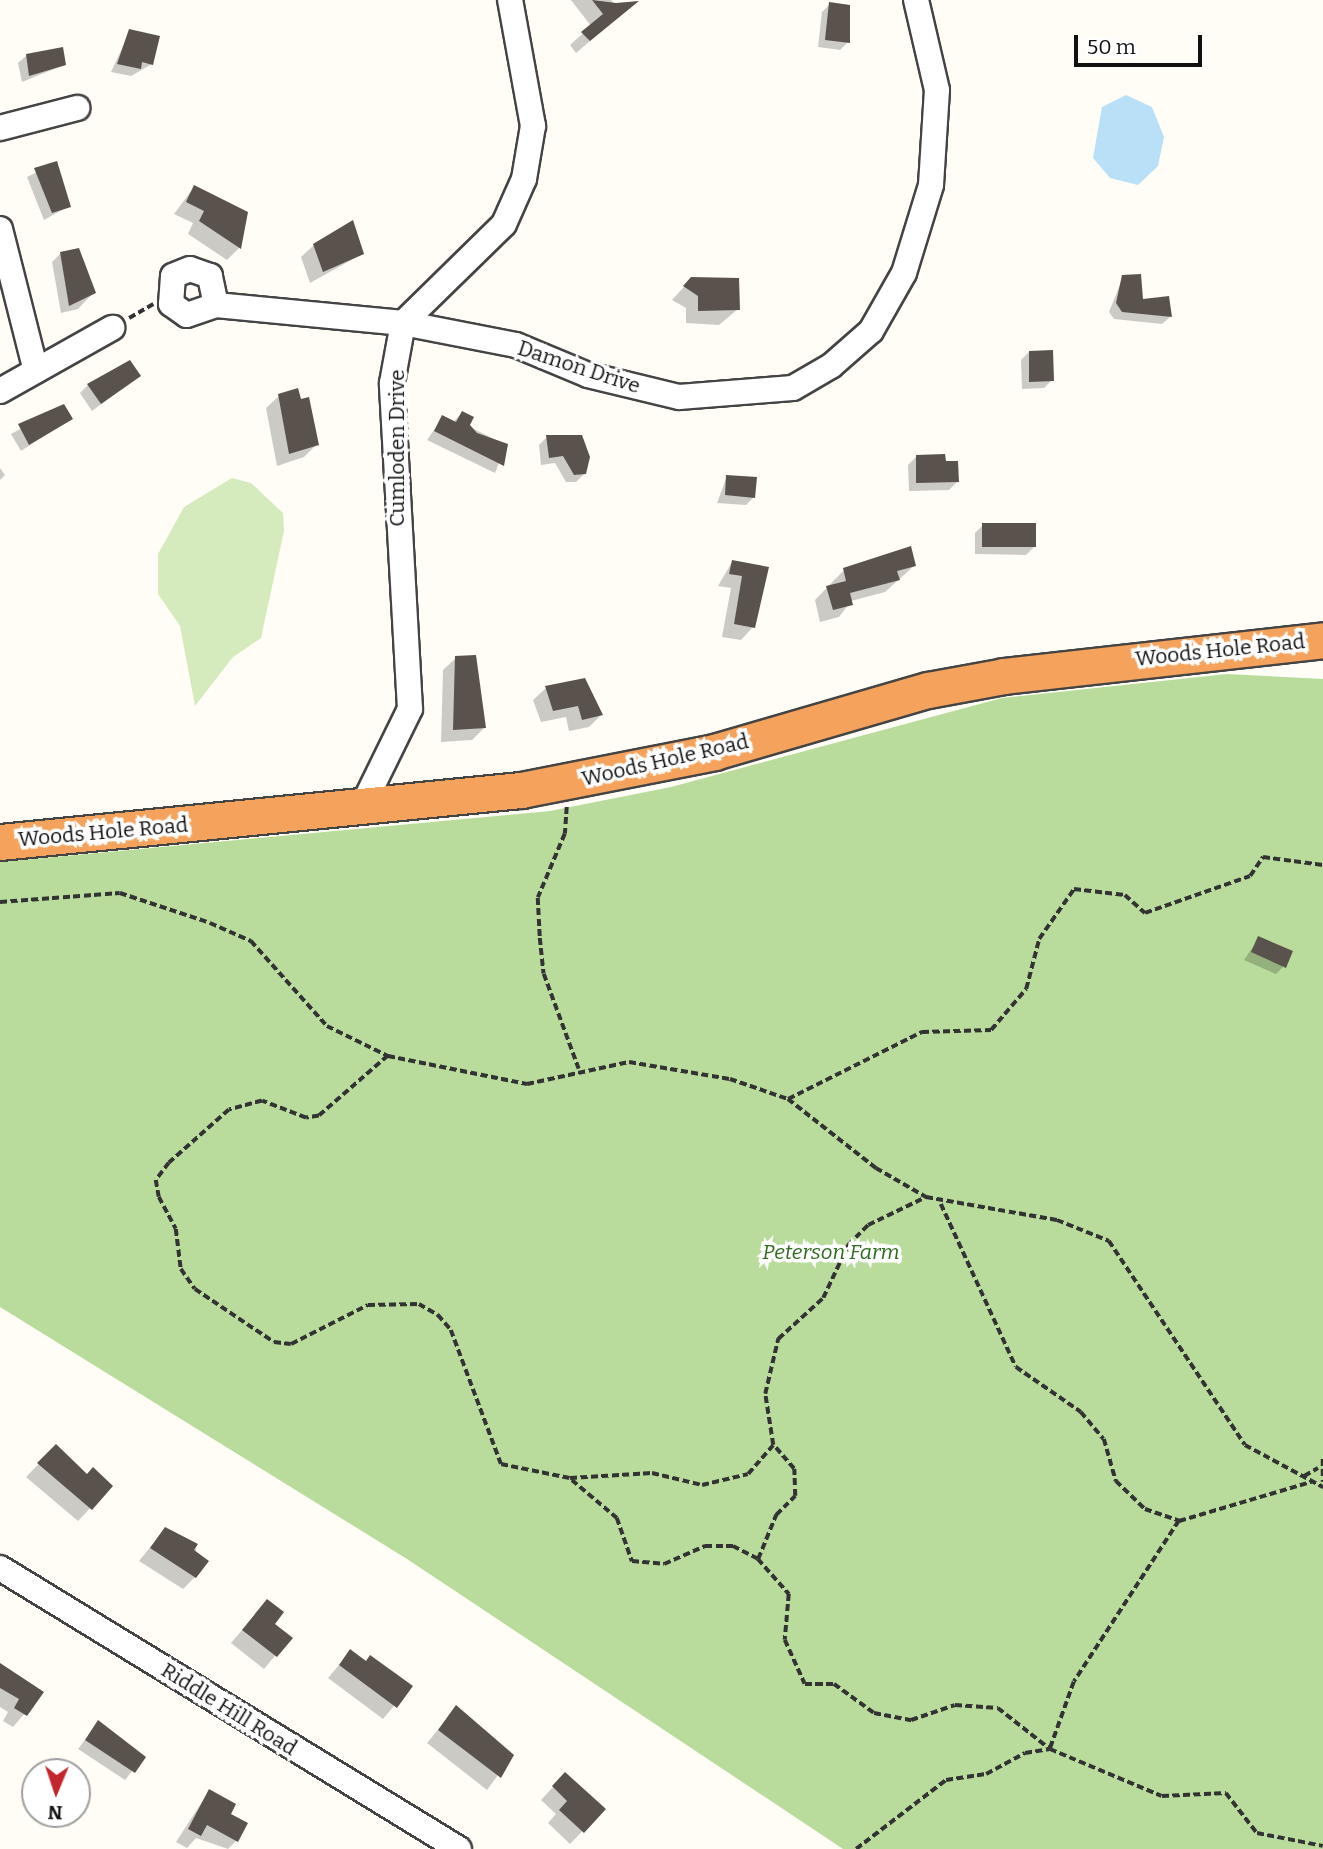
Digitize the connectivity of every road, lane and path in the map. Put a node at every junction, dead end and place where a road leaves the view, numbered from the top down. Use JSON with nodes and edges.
{"nodes":[{"id":1,"x":510,"y":0,"type":"edge"},
{"id":2,"x":915,"y":0,"type":"edge"},
{"id":3,"x":77,"y":108,"type":"dead end"},
{"id":4,"x":0,"y":128,"type":"edge"},
{"id":5,"x":0,"y":229,"type":"edge"},
{"id":6,"x":168,"y":296,"type":"junction"},
{"id":7,"x":216,"y":305,"type":"junction"},
{"id":8,"x":403,"y":323,"type":"junction"},
{"id":9,"x":113,"y":328,"type":"joint"},
{"id":10,"x":36,"y":371,"type":"junction"},
{"id":11,"x":0,"y":391,"type":"edge"},
{"id":12,"x":1323,"y":640,"type":"edge"},
{"id":13,"x":568,"y":782,"type":"junction"},
{"id":14,"x":361,"y":809,"type":"junction"},
{"id":15,"x":0,"y":842,"type":"edge"},
{"id":16,"x":1323,"y":866,"type":"edge"},
{"id":17,"x":0,"y":902,"type":"edge"},
{"id":18,"x":388,"y":1056,"type":"junction"},
{"id":19,"x":579,"y":1069,"type":"junction"},
{"id":20,"x":788,"y":1099,"type":"junction"},
{"id":21,"x":926,"y":1197,"type":"junction"},
{"id":22,"x":941,"y":1203,"type":"junction"},
{"id":23,"x":773,"y":1445,"type":"junction"},
{"id":24,"x":1323,"y":1459,"type":"edge"},
{"id":25,"x":1320,"y":1467,"type":"junction"},
{"id":26,"x":1302,"y":1477,"type":"junction"},
{"id":27,"x":570,"y":1478,"type":"junction"},
{"id":28,"x":1312,"y":1482,"type":"junction"},
{"id":29,"x":1323,"y":1482,"type":"edge"},
{"id":30,"x":1323,"y":1488,"type":"edge"},
{"id":31,"x":1178,"y":1521,"type":"junction"},
{"id":32,"x":758,"y":1559,"type":"junction"},
{"id":33,"x":0,"y":1569,"type":"edge"},
{"id":34,"x":1050,"y":1749,"type":"junction"},
{"id":35,"x":1323,"y":1846,"type":"edge"},
{"id":36,"x":459,"y":1849,"type":"edge"},
{"id":37,"x":856,"y":1849,"type":"edge"}],
"edges":[{"from":1,"to":8,"type":"street"},
{"from":2,"to":8,"type":"street","name":"Damon Drive"},
{"from":3,"to":4,"type":"street"},
{"from":5,"to":10,"type":"street"},
{"from":6,"to":7,"type":"street","name":"Damon Drive"},
{"from":6,"to":7,"type":"street"},
{"from":6,"to":9,"type":"path"},
{"from":7,"to":8,"type":"street","name":"Damon Drive"},
{"from":8,"to":14,"type":"street","name":"Cumloden Drive"},
{"from":9,"to":10,"type":"street"},
{"from":10,"to":11,"type":"street"},
{"from":12,"to":13,"type":"highway","name":"Woods Hole Road"},
{"from":13,"to":14,"type":"highway","name":"Woods Hole Road"},
{"from":13,"to":19,"type":"path"},
{"from":14,"to":15,"type":"highway","name":"Woods Hole Road"},
{"from":16,"to":20,"type":"path"},
{"from":17,"to":18,"type":"path"},
{"from":18,"to":19,"type":"path"},
{"from":18,"to":27,"type":"path"},
{"from":19,"to":20,"type":"path"},
{"from":20,"to":21,"type":"path"},
{"from":21,"to":22,"type":"path"},
{"from":21,"to":23,"type":"path"},
{"from":22,"to":26,"type":"path"},
{"from":22,"to":31,"type":"path"},
{"from":23,"to":27,"type":"path"},
{"from":23,"to":32,"type":"path"},
{"from":24,"to":25,"type":"path"},
{"from":25,"to":26,"type":"path"},
{"from":25,"to":29,"type":"path"},
{"from":26,"to":28,"type":"path"},
{"from":27,"to":32,"type":"path"},
{"from":28,"to":30,"type":"path"},
{"from":28,"to":31,"type":"path"},
{"from":31,"to":34,"type":"path"},
{"from":32,"to":34,"type":"path"},
{"from":33,"to":36,"type":"street","name":"Riddle Hill Road"},
{"from":34,"to":35,"type":"path"},
{"from":34,"to":37,"type":"path"}]}
